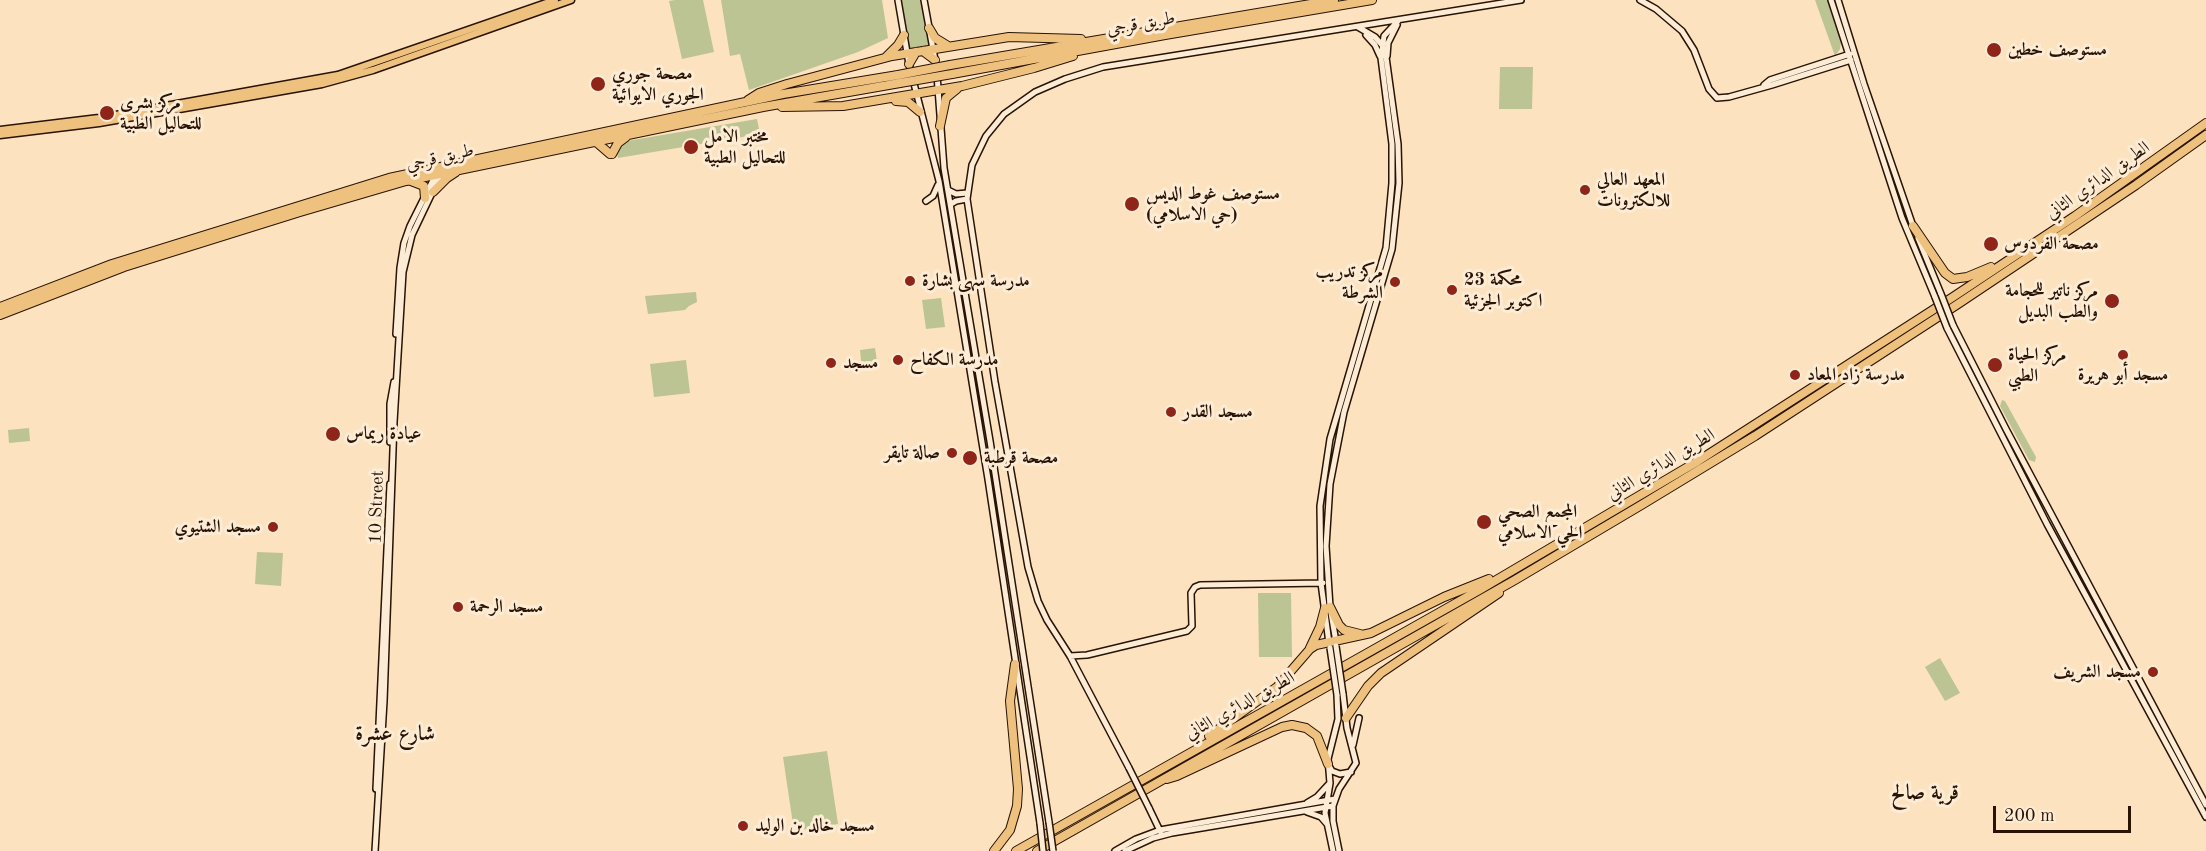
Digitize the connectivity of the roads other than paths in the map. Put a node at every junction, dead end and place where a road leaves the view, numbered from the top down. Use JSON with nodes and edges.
{"nodes":[{"id":1,"x":555,"y":0,"type":"edge"},
{"id":2,"x":571,"y":0,"type":"edge"},
{"id":3,"x":898,"y":0,"type":"edge"},
{"id":4,"x":924,"y":0,"type":"edge"},
{"id":5,"x":1334,"y":0,"type":"edge"},
{"id":6,"x":1372,"y":0,"type":"edge"},
{"id":7,"x":1521,"y":0,"type":"edge"},
{"id":8,"x":1640,"y":0,"type":"edge"},
{"id":9,"x":1831,"y":0,"type":"edge"},
{"id":10,"x":1838,"y":0,"type":"edge"},
{"id":11,"x":1402,"y":20,"type":"junction"},
{"id":12,"x":1354,"y":27,"type":"junction"},
{"id":13,"x":929,"y":28,"type":"junction"},
{"id":14,"x":904,"y":35,"type":"junction"},
{"id":15,"x":1086,"y":45,"type":"junction"},
{"id":16,"x":1382,"y":45,"type":"junction"},
{"id":17,"x":948,"y":46,"type":"junction"},
{"id":18,"x":933,"y":49,"type":"junction"},
{"id":19,"x":916,"y":52,"type":"junction"},
{"id":20,"x":1852,"y":56,"type":"junction"},
{"id":21,"x":1384,"y":57,"type":"junction"},
{"id":22,"x":885,"y":58,"type":"junction"},
{"id":23,"x":935,"y":60,"type":"junction"},
{"id":24,"x":909,"y":64,"type":"joint"},
{"id":25,"x":899,"y":79,"type":"junction"},
{"id":26,"x":962,"y":86,"type":"junction"},
{"id":27,"x":927,"y":90,"type":"junction"},
{"id":28,"x":889,"y":98,"type":"junction"},
{"id":29,"x":745,"y":103,"type":"junction"},
{"id":30,"x":763,"y":107,"type":"junction"},
{"id":31,"x":920,"y":112,"type":"junction"},
{"id":32,"x":2206,"y":123,"type":"edge"},
{"id":33,"x":940,"y":126,"type":"junction"},
{"id":34,"x":0,"y":130,"type":"edge"},
{"id":35,"x":637,"y":132,"type":"junction"},
{"id":36,"x":0,"y":135,"type":"edge"},
{"id":37,"x":2206,"y":135,"type":"edge"},
{"id":38,"x":595,"y":141,"type":"junction"},
{"id":39,"x":464,"y":167,"type":"junction"},
{"id":40,"x":439,"y":173,"type":"junction"},
{"id":41,"x":406,"y":181,"type":"junction"},
{"id":42,"x":939,"y":181,"type":"junction"},
{"id":43,"x":948,"y":190,"type":"junction"},
{"id":44,"x":433,"y":192,"type":"junction"},
{"id":45,"x":967,"y":196,"type":"junction"},
{"id":46,"x":425,"y":198,"type":"junction"},
{"id":47,"x":926,"y":201,"type":"dead end"},
{"id":48,"x":951,"y":208,"type":"junction"},
{"id":49,"x":944,"y":212,"type":"junction"},
{"id":50,"x":1913,"y":226,"type":"junction"},
{"id":51,"x":228,"y":231,"type":"junction"},
{"id":52,"x":1999,"y":266,"type":"junction"},
{"id":53,"x":0,"y":307,"type":"edge"},
{"id":54,"x":0,"y":315,"type":"edge"},
{"id":55,"x":2006,"y":429,"type":"junction"},
{"id":56,"x":2000,"y":433,"type":"junction"},
{"id":57,"x":1009,"y":565,"type":"junction"},
{"id":58,"x":1000,"y":566,"type":"junction"},
{"id":59,"x":1507,"y":572,"type":"junction"},
{"id":60,"x":1515,"y":580,"type":"junction"},
{"id":61,"x":1329,"y":583,"type":"junction"},
{"id":62,"x":1321,"y":584,"type":"junction"},
{"id":63,"x":1327,"y":607,"type":"junction"},
{"id":64,"x":1371,"y":633,"type":"junction"},
{"id":65,"x":1333,"y":645,"type":"junction"},
{"id":66,"x":1310,"y":649,"type":"junction"},
{"id":67,"x":1070,"y":656,"type":"junction"},
{"id":68,"x":1015,"y":664,"type":"junction"},
{"id":69,"x":1340,"y":695,"type":"junction"},
{"id":70,"x":1020,"y":697,"type":"junction"},
{"id":71,"x":1010,"y":701,"type":"junction"},
{"id":72,"x":1346,"y":719,"type":"junction"},
{"id":73,"x":1352,"y":746,"type":"junction"},
{"id":74,"x":1328,"y":764,"type":"junction"},
{"id":75,"x":1166,"y":765,"type":"junction"},
{"id":76,"x":1351,"y":772,"type":"junction"},
{"id":77,"x":1157,"y":781,"type":"junction"},
{"id":78,"x":1330,"y":783,"type":"junction"},
{"id":79,"x":1335,"y":799,"type":"junction"},
{"id":80,"x":1326,"y":804,"type":"junction"},
{"id":81,"x":2206,"y":805,"type":"edge"},
{"id":82,"x":1333,"y":806,"type":"junction"},
{"id":83,"x":1305,"y":808,"type":"junction"},
{"id":84,"x":2206,"y":817,"type":"edge"},
{"id":85,"x":1327,"y":824,"type":"junction"},
{"id":86,"x":1161,"y":833,"type":"junction"},
{"id":87,"x":374,"y":851,"type":"edge"},
{"id":88,"x":994,"y":851,"type":"edge"},
{"id":89,"x":1016,"y":851,"type":"edge"},
{"id":90,"x":1037,"y":851,"type":"edge"},
{"id":91,"x":1043,"y":851,"type":"edge"},
{"id":92,"x":1053,"y":851,"type":"edge"},
{"id":93,"x":1114,"y":851,"type":"edge"},
{"id":94,"x":1125,"y":851,"type":"edge"},
{"id":95,"x":1333,"y":851,"type":"edge"},
{"id":96,"x":1339,"y":851,"type":"edge"}],
"edges":[{"from":1,"to":34,"type":"main road"},
{"from":2,"to":36,"type":"main road"},
{"from":3,"to":14,"type":"street"},
{"from":4,"to":13,"type":"street"},
{"from":5,"to":15,"type":"highway","name":"طريق قرجي"},
{"from":6,"to":15,"type":"highway","name":"طريق قرجي"},
{"from":7,"to":11,"type":"street"},
{"from":8,"to":20,"type":"street"},
{"from":9,"to":20,"type":"street"},
{"from":10,"to":20,"type":"street"},
{"from":11,"to":12,"type":"street"},
{"from":11,"to":16,"type":"street"},
{"from":11,"to":21,"type":"street"},
{"from":12,"to":16,"type":"street"},
{"from":12,"to":21,"type":"street"},
{"from":12,"to":45,"type":"street"},
{"from":13,"to":17,"type":"highway"},
{"from":13,"to":18,"type":"street"},
{"from":14,"to":19,"type":"street"},
{"from":14,"to":22,"type":"highway"},
{"from":15,"to":17,"type":"highway"},
{"from":15,"to":25,"type":"highway","name":"طريق قرجي","bridge":true},
{"from":15,"to":25,"type":"highway","name":"طريق قرجي","bridge":true},
{"from":15,"to":26,"type":"highway"},
{"from":16,"to":21,"type":"street"},
{"from":17,"to":18,"type":"highway"},
{"from":18,"to":19,"type":"highway"},
{"from":18,"to":23,"type":"street"},
{"from":19,"to":22,"type":"highway"},
{"from":19,"to":23,"type":"highway"},
{"from":19,"to":24,"type":"highway"},
{"from":20,"to":50,"type":"street"},
{"from":20,"to":56,"type":"street","bridge":true},
{"from":21,"to":61,"type":"street"},
{"from":21,"to":62,"type":"street"},
{"from":22,"to":29,"type":"highway"},
{"from":23,"to":27,"type":"street"},
{"from":24,"to":27,"type":"street"},
{"from":25,"to":29,"type":"highway","name":"طريق قرجي"},
{"from":25,"to":30,"type":"highway","name":"طريق قرجي"},
{"from":26,"to":27,"type":"highway"},
{"from":26,"to":33,"type":"highway"},
{"from":27,"to":28,"type":"highway"},
{"from":27,"to":31,"type":"street"},
{"from":27,"to":33,"type":"street"},
{"from":28,"to":30,"type":"highway"},
{"from":28,"to":31,"type":"highway"},
{"from":29,"to":51,"type":"highway","name":"طريق قرجي"},
{"from":30,"to":35,"type":"highway","name":"طريق قرجي"},
{"from":31,"to":42,"type":"street"},
{"from":32,"to":52,"type":"highway","name":"الطريق الدائري الثاني"},
{"from":33,"to":43,"type":"street"},
{"from":35,"to":38,"type":"highway","name":"طريق قرجي"},
{"from":35,"to":38,"type":"highway"},
{"from":37,"to":60,"type":"highway","name":"الطريق الدائري الثاني"},
{"from":38,"to":39,"type":"highway","name":"طريق قرجي"},
{"from":39,"to":40,"type":"highway","name":"طريق قرجي"},
{"from":39,"to":44,"type":"highway"},
{"from":40,"to":41,"type":"highway","name":"طريق قرجي"},
{"from":40,"to":44,"type":"street","name":"10 Street"},
{"from":40,"to":46,"type":"street","name":"10 Street"},
{"from":41,"to":46,"type":"highway"},
{"from":41,"to":51,"type":"highway","name":"طريق قرجي"},
{"from":42,"to":47,"type":"street"},
{"from":42,"to":49,"type":"street"},
{"from":43,"to":45,"type":"street"},
{"from":43,"to":48,"type":"street"},
{"from":44,"to":87,"type":"street","name":"10 Street"},
{"from":45,"to":48,"type":"street"},
{"from":45,"to":67,"type":"street"},
{"from":46,"to":87,"type":"street","name":"10 Street"},
{"from":48,"to":49,"type":"street"},
{"from":48,"to":57,"type":"street"},
{"from":49,"to":58,"type":"street"},
{"from":50,"to":52,"type":"highway"},
{"from":50,"to":55,"type":"street","bridge":true},
{"from":51,"to":53,"type":"highway","name":"طريق قرجي"},
{"from":51,"to":54,"type":"highway","name":"طريق قرجي"},
{"from":52,"to":59,"type":"highway","name":"الطريق الدائري الثاني"},
{"from":55,"to":56,"type":"street"},
{"from":55,"to":81,"type":"street"},
{"from":56,"to":84,"type":"street"},
{"from":57,"to":58,"type":"street"},
{"from":57,"to":92,"type":"street","bridge":true},
{"from":58,"to":68,"type":"street"},
{"from":59,"to":64,"type":"highway"},
{"from":59,"to":75,"type":"highway","name":"الطريق الدائري الثاني"},
{"from":60,"to":72,"type":"highway"},
{"from":60,"to":77,"type":"highway","name":"الطريق الدائري الثاني"},
{"from":61,"to":62,"type":"street"},
{"from":61,"to":63,"type":"street"},
{"from":62,"to":63,"type":"street"},
{"from":62,"to":67,"type":"street"},
{"from":63,"to":64,"type":"highway"},
{"from":63,"to":65,"type":"street"},
{"from":63,"to":66,"type":"highway"},
{"from":64,"to":65,"type":"highway"},
{"from":65,"to":66,"type":"highway"},
{"from":65,"to":69,"type":"street","bridge":true},
{"from":66,"to":75,"type":"highway"},
{"from":67,"to":86,"type":"street","bridge":true},
{"from":68,"to":70,"type":"street"},
{"from":68,"to":71,"type":"highway"},
{"from":69,"to":72,"type":"street"},
{"from":69,"to":74,"type":"street"},
{"from":70,"to":71,"type":"highway"},
{"from":70,"to":91,"type":"street","bridge":true},
{"from":71,"to":88,"type":"highway"},
{"from":72,"to":73,"type":"street"},
{"from":72,"to":73,"type":"street"},
{"from":73,"to":76,"type":"street"},
{"from":74,"to":76,"type":"street"},
{"from":74,"to":77,"type":"highway"},
{"from":74,"to":78,"type":"street"},
{"from":75,"to":89,"type":"highway","name":"الطريق الدائري الثاني"},
{"from":76,"to":79,"type":"street"},
{"from":77,"to":90,"type":"highway","name":"الطريق الدائري الثاني"},
{"from":78,"to":80,"type":"street"},
{"from":78,"to":83,"type":"street"},
{"from":79,"to":80,"type":"street"},
{"from":79,"to":82,"type":"street"},
{"from":80,"to":82,"type":"street"},
{"from":80,"to":83,"type":"street"},
{"from":80,"to":85,"type":"street"},
{"from":82,"to":96,"type":"street"},
{"from":83,"to":85,"type":"street"},
{"from":83,"to":86,"type":"street"},
{"from":85,"to":95,"type":"street"},
{"from":86,"to":93,"type":"street"},
{"from":86,"to":94,"type":"street"}]}
